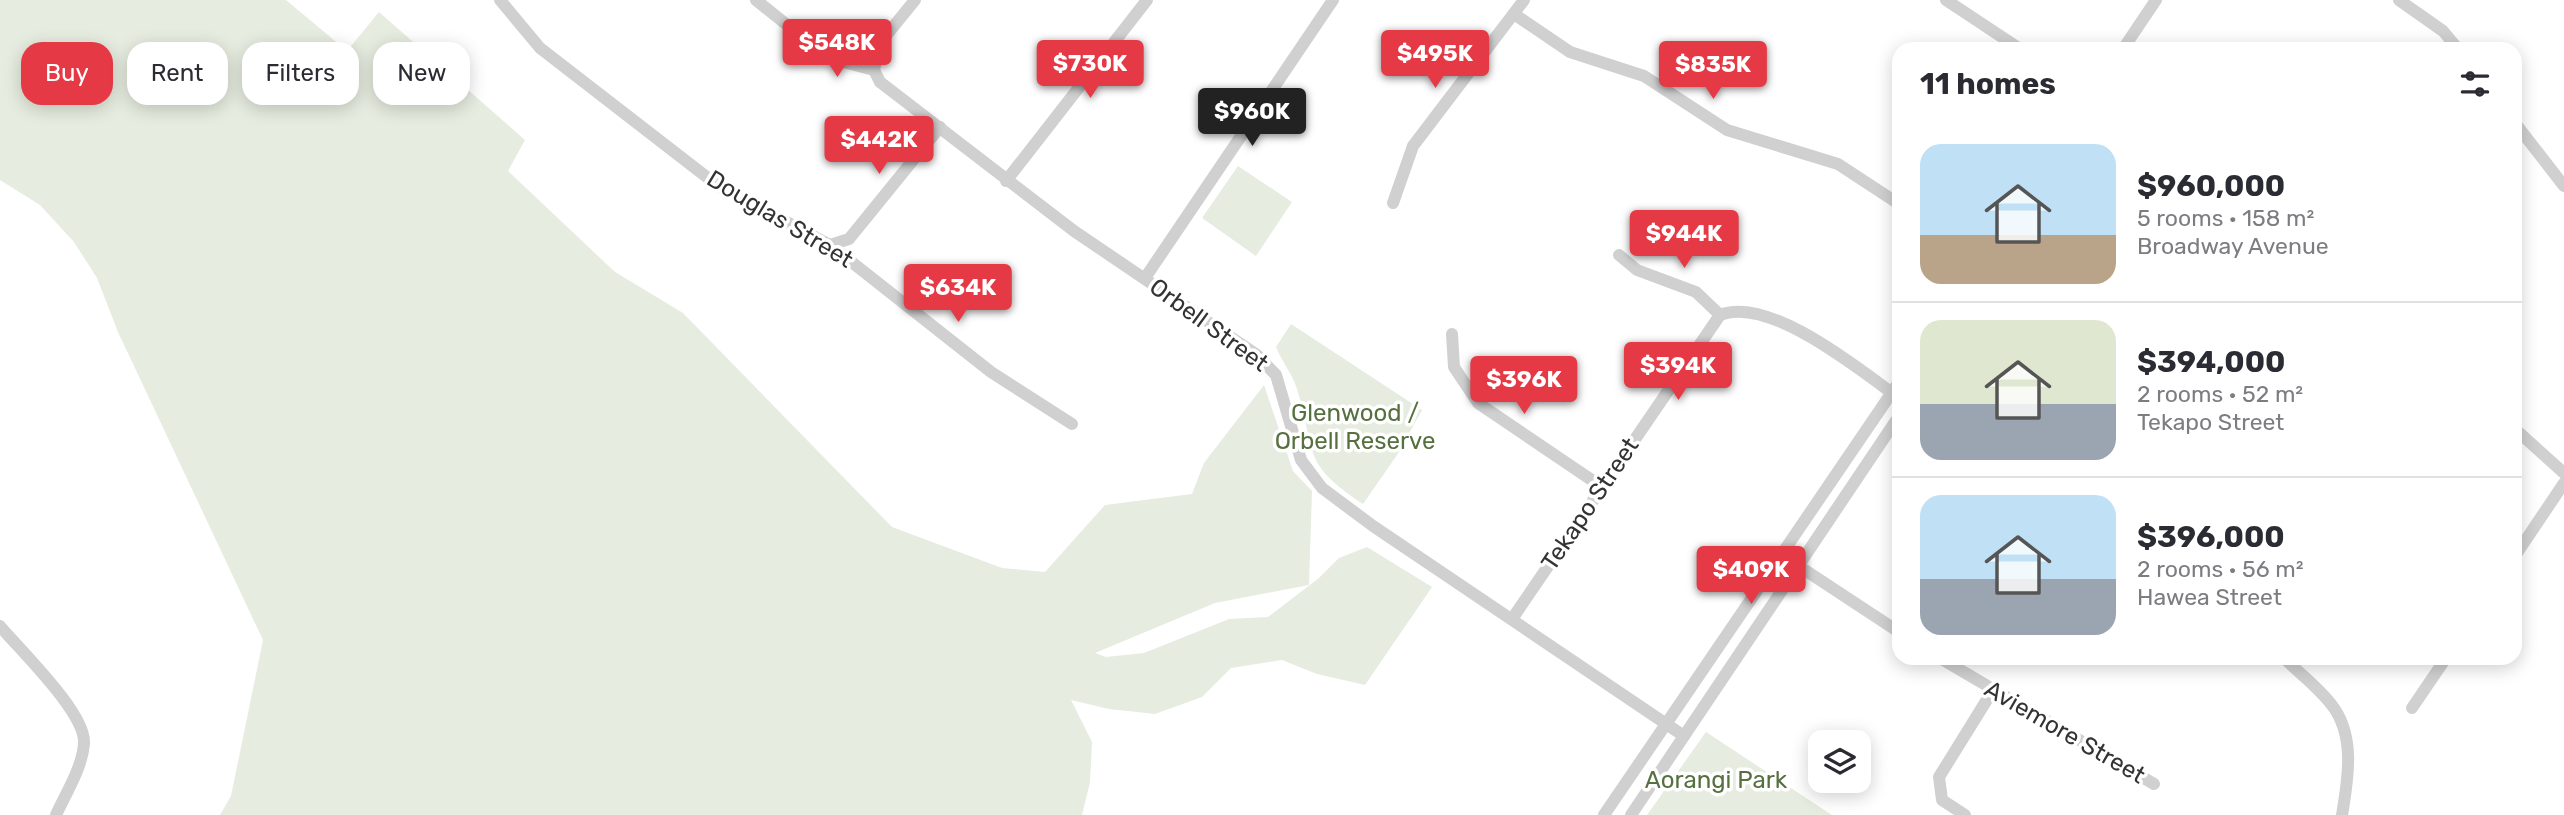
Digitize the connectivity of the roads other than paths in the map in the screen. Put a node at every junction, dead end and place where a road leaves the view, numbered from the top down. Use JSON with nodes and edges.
{"nodes":[{"id":1,"x":500,"y":0,"type":"edge"},
{"id":2,"x":756,"y":0,"type":"edge"},
{"id":3,"x":915,"y":0,"type":"edge"},
{"id":4,"x":1147,"y":0,"type":"edge"},
{"id":5,"x":1333,"y":0,"type":"edge"},
{"id":6,"x":1524,"y":0,"type":"edge"},
{"id":7,"x":1946,"y":0,"type":"edge"},
{"id":8,"x":2155,"y":0,"type":"edge"},
{"id":9,"x":2399,"y":0,"type":"edge"},
{"id":10,"x":1514,"y":14,"type":"junction"},
{"id":11,"x":2009,"y":42,"type":"edge"},
{"id":12,"x":2128,"y":42,"type":"edge"},
{"id":13,"x":2453,"y":42,"type":"edge"},
{"id":14,"x":874,"y":70,"type":"junction"},
{"id":15,"x":940,"y":127,"type":"junction"},
{"id":16,"x":2522,"y":132,"type":"edge"},
{"id":17,"x":1006,"y":181,"type":"junction"},
{"id":18,"x":2564,"y":186,"type":"edge"},
{"id":19,"x":1892,"y":199,"type":"edge"},
{"id":20,"x":1393,"y":203,"type":"dead end"},
{"id":21,"x":830,"y":245,"type":"junction"},
{"id":22,"x":1619,"y":255,"type":"dead end"},
{"id":23,"x":1145,"y":278,"type":"junction"},
{"id":24,"x":1720,"y":315,"type":"junction"},
{"id":25,"x":1452,"y":334,"type":"dead end"},
{"id":26,"x":1892,"y":389,"type":"edge"},
{"id":27,"x":1892,"y":397,"type":"edge"},
{"id":28,"x":1072,"y":424,"type":"dead end"},
{"id":29,"x":1892,"y":426,"type":"edge"},
{"id":30,"x":2522,"y":435,"type":"edge"},
{"id":31,"x":2564,"y":472,"type":"edge"},
{"id":32,"x":2564,"y":483,"type":"edge"},
{"id":33,"x":1602,"y":487,"type":"junction"},
{"id":34,"x":2522,"y":546,"type":"edge"},
{"id":35,"x":1782,"y":555,"type":"junction"},
{"id":36,"x":1798,"y":566,"type":"junction"},
{"id":37,"x":1512,"y":619,"type":"junction"},
{"id":38,"x":0,"y":626,"type":"edge"},
{"id":39,"x":1892,"y":627,"type":"edge"},
{"id":40,"x":1952,"y":665,"type":"edge"},
{"id":41,"x":2291,"y":665,"type":"edge"},
{"id":42,"x":2441,"y":665,"type":"edge"},
{"id":43,"x":1993,"y":690,"type":"junction"},
{"id":44,"x":2412,"y":708,"type":"dead end"},
{"id":45,"x":1667,"y":724,"type":"junction"},
{"id":46,"x":1684,"y":736,"type":"junction"},
{"id":47,"x":2154,"y":783,"type":"dead end"},
{"id":48,"x":56,"y":815,"type":"edge"},
{"id":49,"x":1604,"y":815,"type":"edge"},
{"id":50,"x":1632,"y":815,"type":"edge"},
{"id":51,"x":1965,"y":815,"type":"edge"},
{"id":52,"x":2343,"y":815,"type":"edge"}],
"edges":[{"from":1,"to":21,"type":"street","name":"Douglas Street"},
{"from":2,"to":14,"type":"street"},
{"from":3,"to":14,"type":"street"},
{"from":4,"to":17,"type":"street"},
{"from":5,"to":23,"type":"street"},
{"from":6,"to":10,"type":"street"},
{"from":7,"to":11,"type":"street"},
{"from":8,"to":12,"type":"street"},
{"from":9,"to":13,"type":"street"},
{"from":10,"to":19,"type":"street"},
{"from":10,"to":20,"type":"street"},
{"from":14,"to":15,"type":"street","name":"Orbell Street"},
{"from":15,"to":17,"type":"street","name":"Orbell Street"},
{"from":15,"to":21,"type":"street"},
{"from":16,"to":18,"type":"street"},
{"from":17,"to":23,"type":"street","name":"Orbell Street"},
{"from":21,"to":28,"type":"street","name":"Douglas Street"},
{"from":22,"to":24,"type":"street"},
{"from":23,"to":37,"type":"street","name":"Orbell Street"},
{"from":24,"to":26,"type":"street"},
{"from":24,"to":33,"type":"street","name":"Tekapo Street"},
{"from":25,"to":33,"type":"street"},
{"from":27,"to":35,"type":"street"},
{"from":29,"to":36,"type":"street"},
{"from":30,"to":31,"type":"street"},
{"from":32,"to":34,"type":"street"},
{"from":33,"to":37,"type":"street","name":"Tekapo Street"},
{"from":35,"to":36,"type":"street"},
{"from":35,"to":45,"type":"street"},
{"from":36,"to":39,"type":"street"},
{"from":36,"to":46,"type":"street"},
{"from":37,"to":45,"type":"street","name":"Orbell Street"},
{"from":38,"to":48,"type":"street"},
{"from":40,"to":43,"type":"street","name":"Aviemore Street"},
{"from":41,"to":52,"type":"street"},
{"from":42,"to":44,"type":"street"},
{"from":43,"to":47,"type":"street","name":"Aviemore Street"},
{"from":43,"to":51,"type":"street"},
{"from":45,"to":46,"type":"street","name":"Orbell Street"},
{"from":45,"to":49,"type":"street"},
{"from":46,"to":50,"type":"street"}]}
